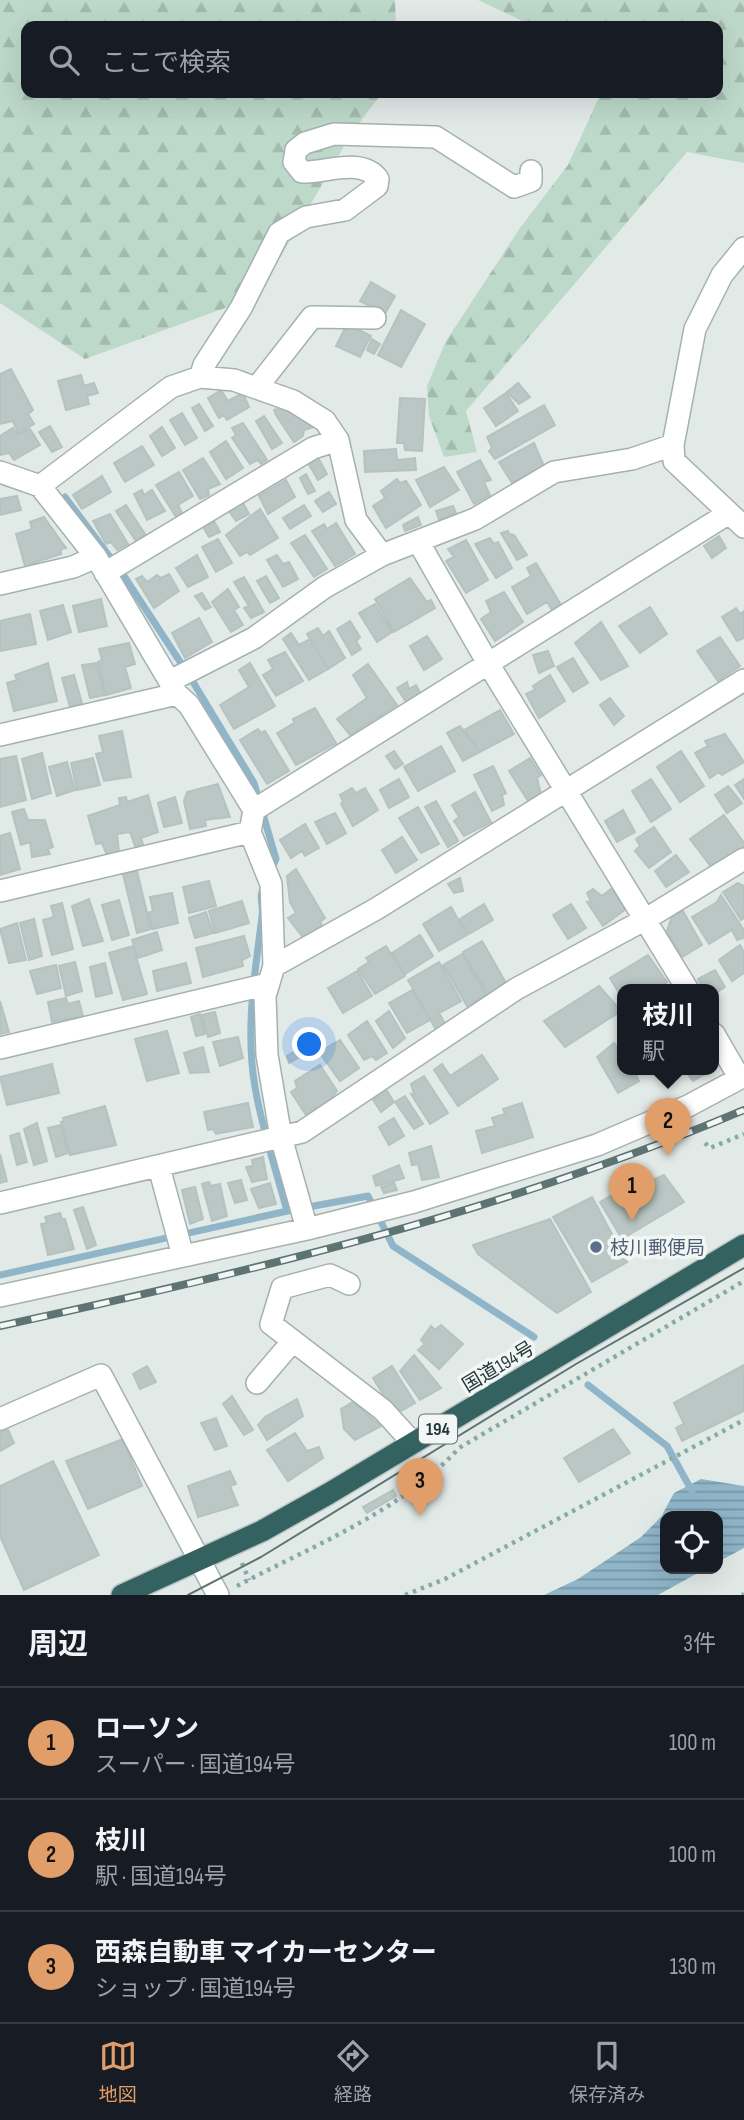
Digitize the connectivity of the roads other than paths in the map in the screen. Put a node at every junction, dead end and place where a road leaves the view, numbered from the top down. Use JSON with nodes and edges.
{"nodes":[{"id":1,"x":531,"y":171,"type":"dead end"},
{"id":2,"x":744,"y":248,"type":"edge"},
{"id":3,"x":374,"y":318,"type":"dead end"},
{"id":4,"x":200,"y":377,"type":"junction"},
{"id":5,"x":258,"y":386,"type":"junction"},
{"id":6,"x":338,"y":440,"type":"junction"},
{"id":7,"x":673,"y":445,"type":"junction"},
{"id":8,"x":0,"y":472,"type":"edge"},
{"id":9,"x":40,"y":486,"type":"junction"},
{"id":10,"x":736,"y":520,"type":"edge"},
{"id":11,"x":419,"y":543,"type":"junction"},
{"id":12,"x":382,"y":555,"type":"junction"},
{"id":13,"x":101,"y":565,"type":"junction"},
{"id":14,"x":0,"y":584,"type":"edge"},
{"id":15,"x":489,"y":665,"type":"junction"},
{"id":16,"x":744,"y":680,"type":"edge"},
{"id":17,"x":174,"y":687,"type":"junction"},
{"id":18,"x":0,"y":735,"type":"edge"},
{"id":19,"x":566,"y":792,"type":"junction"},
{"id":20,"x":254,"y":810,"type":"junction"},
{"id":21,"x":250,"y":832,"type":"junction"},
{"id":22,"x":744,"y":859,"type":"edge"},
{"id":23,"x":0,"y":891,"type":"edge"},
{"id":24,"x":646,"y":919,"type":"junction"},
{"id":25,"x":271,"y":975,"type":"junction"},
{"id":26,"x":684,"y":984,"type":"edge"},
{"id":27,"x":719,"y":1043,"type":"edge"},
{"id":28,"x":0,"y":1048,"type":"edge"},
{"id":29,"x":741,"y":1077,"type":"edge"},
{"id":30,"x":281,"y":1137,"type":"junction"},
{"id":31,"x":159,"y":1167,"type":"junction"},
{"id":32,"x":0,"y":1203,"type":"edge"},
{"id":33,"x":303,"y":1215,"type":"junction"},
{"id":34,"x":179,"y":1243,"type":"junction"},
{"id":35,"x":744,"y":1245,"type":"edge"},
{"id":36,"x":349,"y":1284,"type":"dead end"},
{"id":37,"x":0,"y":1296,"type":"edge"},
{"id":38,"x":292,"y":1342,"type":"junction"},
{"id":39,"x":257,"y":1383,"type":"dead end"},
{"id":40,"x":0,"y":1419,"type":"edge"},
{"id":41,"x":413,"y":1443,"type":"junction"},
{"id":42,"x":201,"y":1560,"type":"junction"},
{"id":43,"x":224,"y":1592,"type":"edge"},
{"id":44,"x":122,"y":1595,"type":"edge"}],
"edges":[{"from":1,"to":4,"type":"street"},
{"from":2,"to":7,"type":"street"},
{"from":3,"to":5,"type":"street"},
{"from":4,"to":5,"type":"street"},
{"from":4,"to":9,"type":"street"},
{"from":5,"to":6,"type":"street"},
{"from":6,"to":12,"type":"street"},
{"from":6,"to":13,"type":"street"},
{"from":7,"to":10,"type":"street"},
{"from":7,"to":11,"type":"street"},
{"from":8,"to":9,"type":"street"},
{"from":9,"to":13,"type":"street"},
{"from":10,"to":15,"type":"street"},
{"from":11,"to":12,"type":"street"},
{"from":11,"to":15,"type":"street"},
{"from":12,"to":17,"type":"street"},
{"from":13,"to":14,"type":"street"},
{"from":13,"to":17,"type":"street"},
{"from":15,"to":19,"type":"street"},
{"from":15,"to":20,"type":"street"},
{"from":16,"to":19,"type":"street"},
{"from":17,"to":18,"type":"street"},
{"from":17,"to":20,"type":"street"},
{"from":19,"to":24,"type":"street"},
{"from":19,"to":25,"type":"street"},
{"from":20,"to":21,"type":"street"},
{"from":21,"to":23,"type":"street"},
{"from":21,"to":25,"type":"street"},
{"from":22,"to":24,"type":"street"},
{"from":24,"to":26,"type":"street"},
{"from":24,"to":30,"type":"street"},
{"from":25,"to":28,"type":"street"},
{"from":25,"to":30,"type":"street"},
{"from":27,"to":29,"type":"street"},
{"from":29,"to":33,"type":"street"},
{"from":30,"to":31,"type":"street"},
{"from":30,"to":33,"type":"street"},
{"from":31,"to":32,"type":"street"},
{"from":31,"to":34,"type":"street"},
{"from":33,"to":34,"type":"street"},
{"from":34,"to":37,"type":"street"},
{"from":35,"to":41,"type":"highway","name":"国道194号","number":"194"},
{"from":36,"to":38,"type":"street"},
{"from":38,"to":39,"type":"street"},
{"from":38,"to":41,"type":"street"},
{"from":40,"to":42,"type":"street"},
{"from":41,"to":42,"type":"highway","name":"国道194号","number":"194"},
{"from":42,"to":43,"type":"street"},
{"from":42,"to":44,"type":"highway","name":"国道194号","number":"194"}]}
